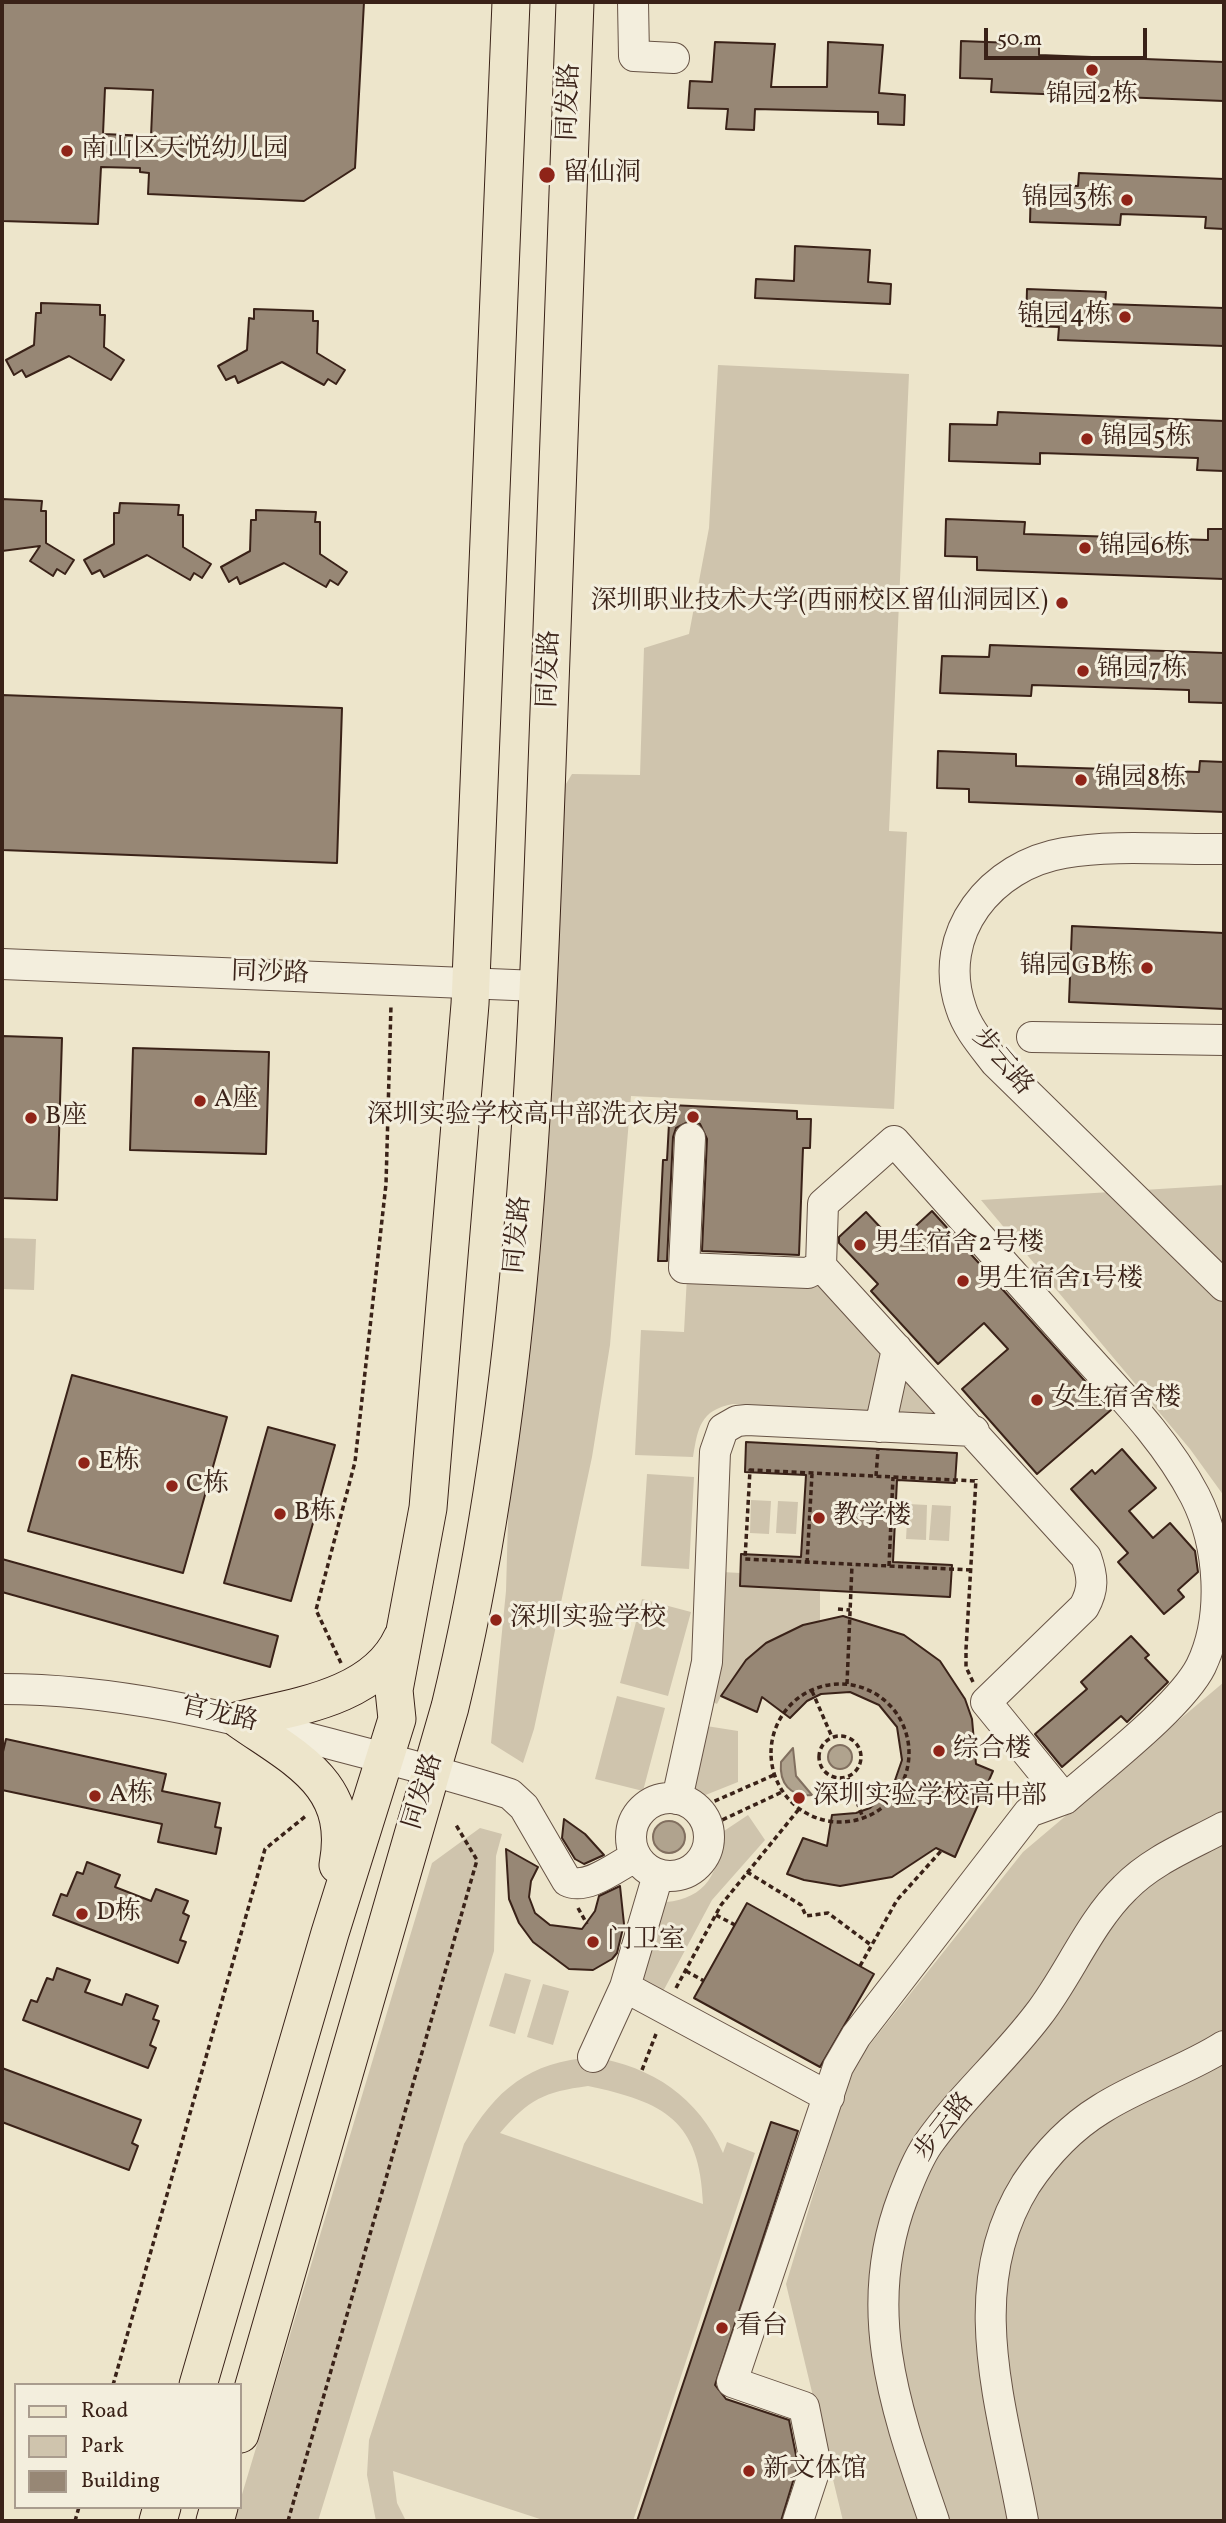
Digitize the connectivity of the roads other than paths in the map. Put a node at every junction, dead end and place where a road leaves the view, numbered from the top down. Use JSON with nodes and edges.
{"nodes":[{"id":1,"x":511,"y":2,"type":"edge"},
{"id":2,"x":575,"y":2,"type":"edge"},
{"id":3,"x":633,"y":2,"type":"edge"},
{"id":4,"x":674,"y":58,"type":"dead end"},
{"id":5,"x":1224,"y":849,"type":"edge"},
{"id":6,"x":2,"y":964,"type":"edge"},
{"id":7,"x":471,"y":983,"type":"junction"},
{"id":8,"x":538,"y":986,"type":"junction"},
{"id":9,"x":1032,"y":1037,"type":"dead end"},
{"id":10,"x":1224,"y":1040,"type":"edge"},
{"id":11,"x":690,"y":1138,"type":"dead end"},
{"id":12,"x":821,"y":1266,"type":"junction"},
{"id":13,"x":1224,"y":1286,"type":"edge"},
{"id":14,"x":898,"y":1349,"type":"junction"},
{"id":15,"x":880,"y":1427,"type":"junction"},
{"id":16,"x":976,"y":1433,"type":"junction"},
{"id":17,"x":406,"y":1628,"type":"junction"},
{"id":18,"x":2,"y":1689,"type":"edge"},
{"id":19,"x":240,"y":1720,"type":"junction"},
{"id":20,"x":384,"y":1759,"type":"junction"},
{"id":21,"x":431,"y":1772,"type":"junction"},
{"id":22,"x":1065,"y":1799,"type":"junction"},
{"id":23,"x":694,"y":1812,"type":"junction"},
{"id":24,"x":1224,"y":1827,"type":"edge"},
{"id":25,"x":646,"y":1866,"type":"junction"},
{"id":26,"x":330,"y":1933,"type":"junction"},
{"id":27,"x":625,"y":1987,"type":"junction"},
{"id":28,"x":1224,"y":2046,"type":"edge"},
{"id":29,"x":593,"y":2057,"type":"dead end"},
{"id":30,"x":828,"y":2097,"type":"junction"},
{"id":31,"x":199,"y":2383,"type":"edge"},
{"id":32,"x":242,"y":2427,"type":"edge"},
{"id":33,"x":798,"y":2521,"type":"edge"},
{"id":34,"x":934,"y":2521,"type":"edge"},
{"id":35,"x":1023,"y":2521,"type":"edge"}],
"edges":[{"from":1,"to":7,"type":"main road","name":"同发路"},
{"from":2,"to":8,"type":"main road","name":"同发路"},
{"from":3,"to":4,"type":"street"},
{"from":5,"to":13,"type":"street","name":"步云路"},
{"from":6,"to":7,"type":"street","name":"同沙路"},
{"from":7,"to":8,"type":"street","name":"同沙路"},
{"from":7,"to":17,"type":"main road","name":"同发路"},
{"from":8,"to":21,"type":"main road","name":"同发路"},
{"from":9,"to":10,"type":"street"},
{"from":11,"to":12,"type":"street"},
{"from":12,"to":14,"type":"street"},
{"from":12,"to":22,"type":"street"},
{"from":14,"to":15,"type":"street"},
{"from":14,"to":16,"type":"street"},
{"from":15,"to":16,"type":"street"},
{"from":15,"to":23,"type":"street"},
{"from":16,"to":22,"type":"street"},
{"from":17,"to":19,"type":"main road"},
{"from":17,"to":20,"type":"main road","name":"同发路"},
{"from":18,"to":19,"type":"street","name":"官龙路"},
{"from":19,"to":20,"type":"street","name":"官龙路"},
{"from":19,"to":26,"type":"main road"},
{"from":20,"to":21,"type":"street","name":"官龙路"},
{"from":20,"to":26,"type":"main road","name":"同发路"},
{"from":21,"to":25,"type":"street","name":"官龙路"},
{"from":21,"to":32,"type":"main road","name":"同发路"},
{"from":22,"to":30,"type":"street"},
{"from":23,"to":25,"type":"street"},
{"from":23,"to":25,"type":"street"},
{"from":24,"to":34,"type":"street","name":"步云路"},
{"from":25,"to":27,"type":"street"},
{"from":26,"to":31,"type":"main road","name":"同发路"},
{"from":27,"to":29,"type":"street"},
{"from":27,"to":30,"type":"street"},
{"from":28,"to":35,"type":"street"},
{"from":30,"to":33,"type":"street"}]}
